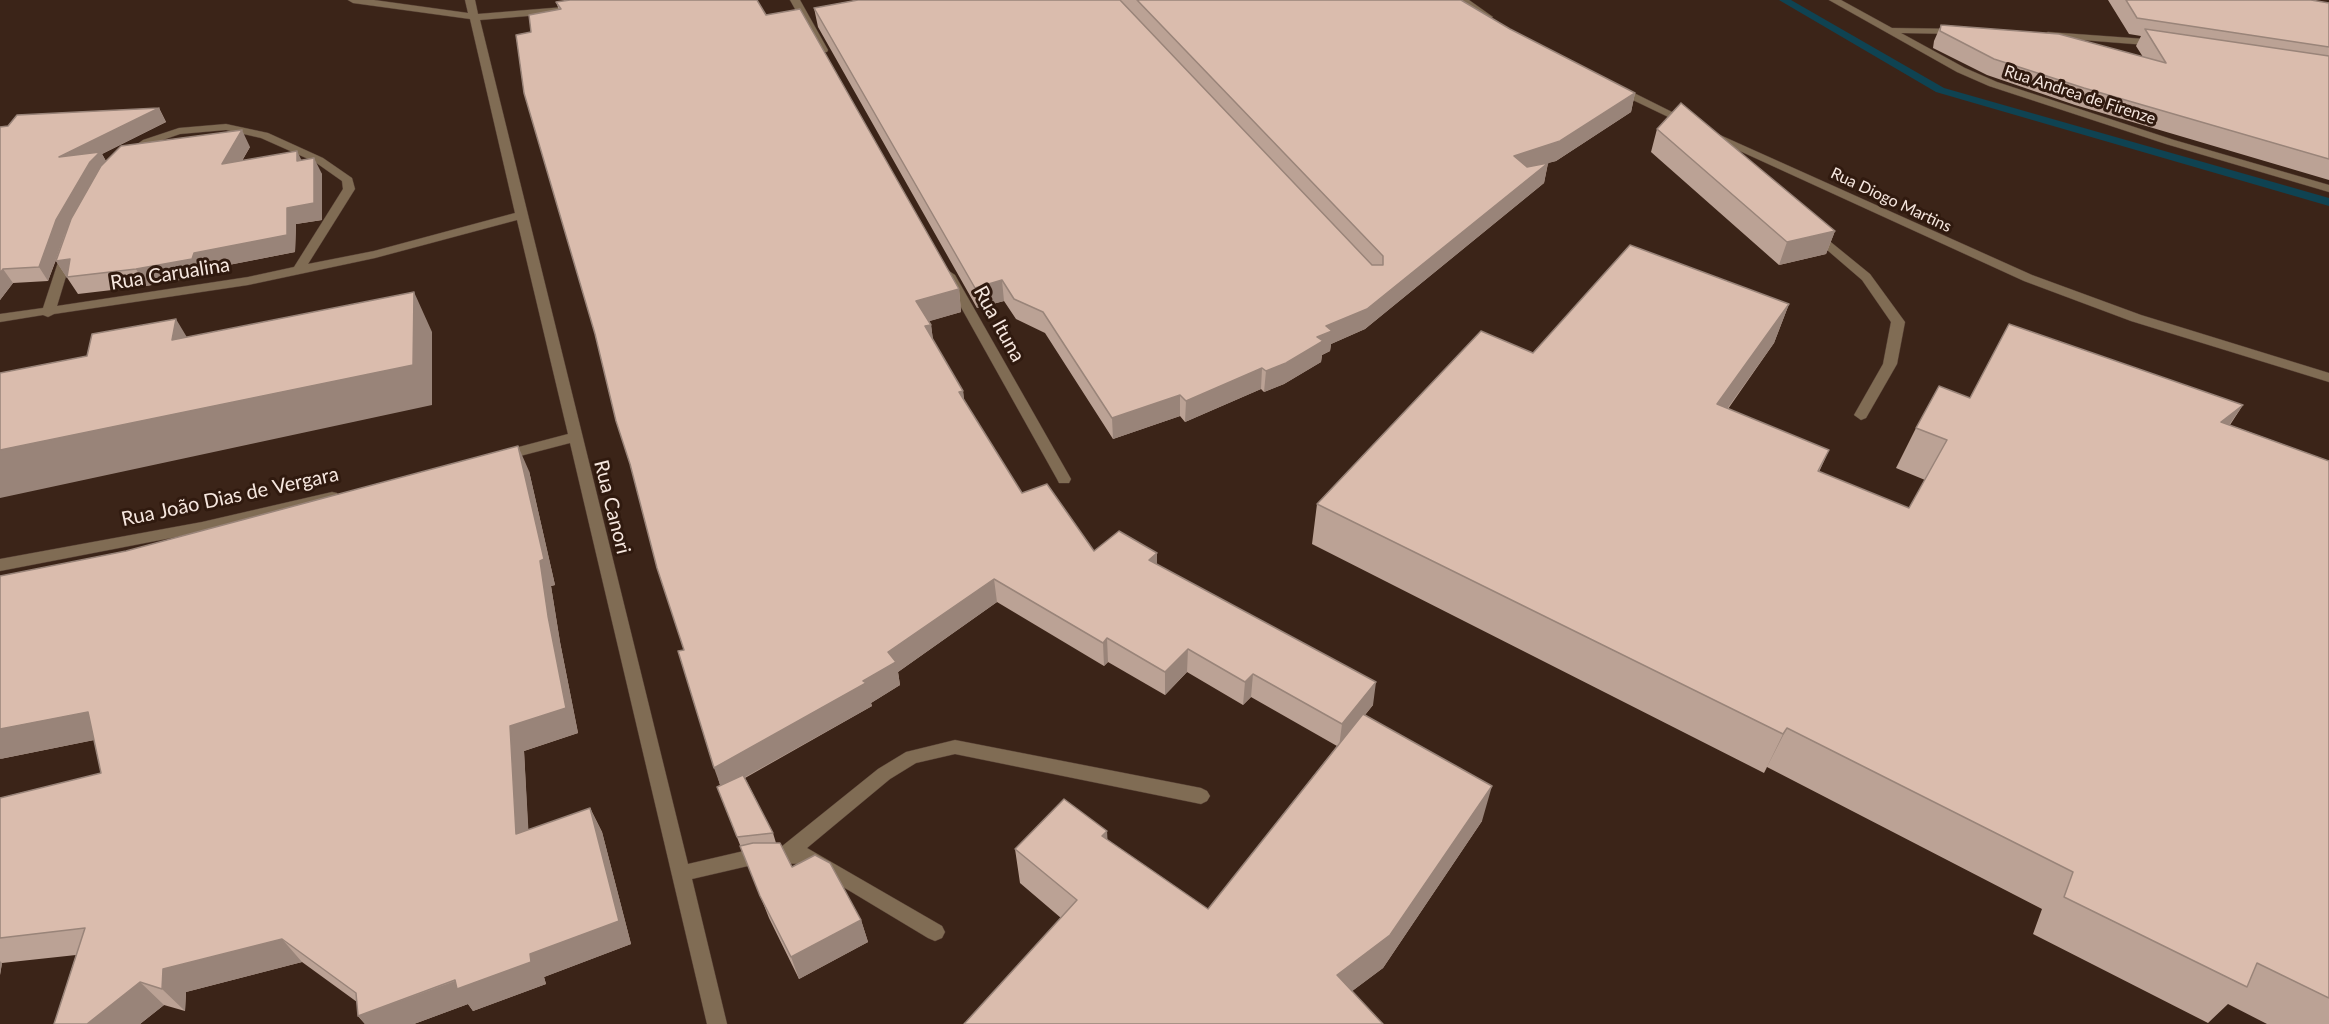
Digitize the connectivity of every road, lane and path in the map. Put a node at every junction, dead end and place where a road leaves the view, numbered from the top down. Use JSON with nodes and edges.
{"nodes":[{"id":1,"x":353,"y":0,"type":"edge"},
{"id":2,"x":470,"y":0,"type":"edge"},
{"id":3,"x":795,"y":0,"type":"edge"},
{"id":4,"x":1462,"y":0,"type":"edge"},
{"id":5,"x":1834,"y":0,"type":"edge"},
{"id":6,"x":576,"y":8,"type":"edge"},
{"id":7,"x":474,"y":17,"type":"junction"},
{"id":8,"x":1497,"y":23,"type":"edge"},
{"id":9,"x":1892,"y":30,"type":"junction"},
{"id":10,"x":1973,"y":32,"type":"edge"},
{"id":11,"x":2042,"y":35,"type":"edge"},
{"id":12,"x":2169,"y":44,"type":"edge"},
{"id":13,"x":830,"y":63,"type":"edge"},
{"id":14,"x":1601,"y":81,"type":"edge"},
{"id":15,"x":1723,"y":140,"type":"junction"},
{"id":16,"x":121,"y":161,"type":"edge"},
{"id":17,"x":1745,"y":165,"type":"edge"},
{"id":18,"x":2329,"y":189,"type":"edge"},
{"id":19,"x":522,"y":215,"type":"junction"},
{"id":20,"x":1802,"y":222,"type":"edge"},
{"id":21,"x":74,"y":235,"type":"edge"},
{"id":22,"x":941,"y":261,"type":"edge"},
{"id":23,"x":298,"y":271,"type":"junction"},
{"id":24,"x":48,"y":313,"type":"junction"},
{"id":25,"x":0,"y":318,"type":"edge"},
{"id":26,"x":2329,"y":378,"type":"edge"},
{"id":27,"x":1861,"y":415,"type":"dead end"},
{"id":28,"x":573,"y":437,"type":"junction"},
{"id":29,"x":482,"y":460,"type":"edge"},
{"id":30,"x":1064,"y":479,"type":"dead end"},
{"id":31,"x":347,"y":493,"type":"edge"},
{"id":32,"x":0,"y":565,"type":"edge"},
{"id":33,"x":1201,"y":796,"type":"dead end"},
{"id":34,"x":785,"y":855,"type":"junction"},
{"id":35,"x":680,"y":874,"type":"junction"},
{"id":36,"x":935,"y":932,"type":"dead end"},
{"id":37,"x":717,"y":1024,"type":"edge"}],
"edges":[{"from":1,"to":7,"type":"street"},
{"from":2,"to":7,"type":"street","name":"Rua Canori"},
{"from":3,"to":13,"type":"street"},
{"from":4,"to":8,"type":"street"},
{"from":5,"to":9,"type":"street","name":"Rua Andrea de Firenze"},
{"from":6,"to":7,"type":"street"},
{"from":7,"to":19,"type":"street","name":"Rua Canori"},
{"from":9,"to":10,"type":"street"},
{"from":9,"to":18,"type":"street","name":"Rua Andrea de Firenze"},
{"from":11,"to":12,"type":"street"},
{"from":14,"to":15,"type":"street","name":"Rua Diogo Martins"},
{"from":15,"to":17,"type":"street"},
{"from":15,"to":26,"type":"street","name":"Rua Diogo Martins"},
{"from":16,"to":23,"type":"street"},
{"from":19,"to":23,"type":"street","name":"Rua Carualina"},
{"from":19,"to":28,"type":"street","name":"Rua Canori"},
{"from":20,"to":27,"type":"street"},
{"from":21,"to":24,"type":"street"},
{"from":22,"to":30,"type":"street","name":"Rua Ituna"},
{"from":23,"to":24,"type":"street","name":"Rua Carualina"},
{"from":24,"to":25,"type":"street","name":"Rua Carualina"},
{"from":28,"to":29,"type":"street"},
{"from":28,"to":35,"type":"street","name":"Rua Canori"},
{"from":31,"to":32,"type":"street","name":"Rua João Dias de Vergara"},
{"from":33,"to":34,"type":"street"},
{"from":34,"to":35,"type":"street"},
{"from":34,"to":36,"type":"street"},
{"from":35,"to":37,"type":"street","name":"Rua Canori"}]}
